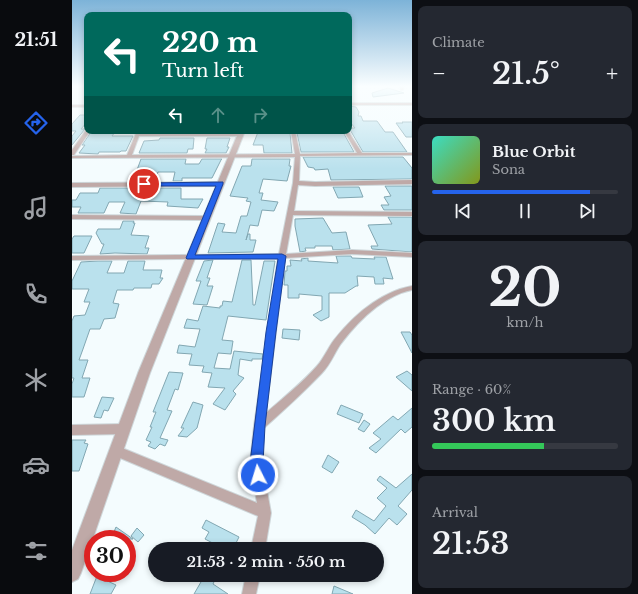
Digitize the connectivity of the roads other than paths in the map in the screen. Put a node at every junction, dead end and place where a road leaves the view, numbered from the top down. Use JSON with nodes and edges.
{"nodes":[{"id":1,"x":86,"y":134,"type":"edge"},
{"id":2,"x":138,"y":134,"type":"edge"},
{"id":3,"x":241,"y":134,"type":"edge"},
{"id":4,"x":294,"y":134,"type":"edge"},
{"id":5,"x":348,"y":134,"type":"edge"},
{"id":6,"x":298,"y":154,"type":"junction"},
{"id":7,"x":360,"y":154,"type":"junction"},
{"id":8,"x":412,"y":154,"type":"edge"},
{"id":9,"x":72,"y":156,"type":"edge"},
{"id":10,"x":129,"y":157,"type":"junction"},
{"id":11,"x":231,"y":157,"type":"junction"},
{"id":12,"x":412,"y":182,"type":"edge"},
{"id":13,"x":296,"y":183,"type":"junction"},
{"id":14,"x":220,"y":184,"type":"junction"},
{"id":15,"x":72,"y":185,"type":"edge"},
{"id":16,"x":290,"y":213,"type":"junction"},
{"id":17,"x":412,"y":214,"type":"edge"},
{"id":18,"x":72,"y":217,"type":"edge"},
{"id":19,"x":206,"y":218,"type":"junction"},
{"id":20,"x":412,"y":254,"type":"edge"},
{"id":21,"x":282,"y":256,"type":"junction"},
{"id":22,"x":190,"y":258,"type":"junction"},
{"id":23,"x":73,"y":260,"type":"edge"},
{"id":24,"x":412,"y":288,"type":"edge"},
{"id":25,"x":259,"y":426,"type":"junction"},
{"id":26,"x":124,"y":429,"type":"junction"},
{"id":27,"x":72,"y":430,"type":"edge"},
{"id":28,"x":117,"y":451,"type":"junction"},
{"id":29,"x":265,"y":513,"type":"junction"},
{"id":30,"x":259,"y":542,"type":"edge"},
{"id":31,"x":72,"y":573,"type":"edge"},
{"id":32,"x":252,"y":582,"type":"edge"},
{"id":33,"x":249,"y":594,"type":"edge"}],
"edges":[{"from":1,"to":9,"type":"street"},
{"from":2,"to":10,"type":"street"},
{"from":3,"to":11,"type":"street"},
{"from":4,"to":6,"type":"street"},
{"from":5,"to":7,"type":"street"},
{"from":6,"to":7,"type":"street"},
{"from":6,"to":11,"type":"street"},
{"from":6,"to":13,"type":"street"},
{"from":7,"to":8,"type":"street"},
{"from":9,"to":10,"type":"street"},
{"from":10,"to":11,"type":"street"},
{"from":11,"to":14,"type":"street"},
{"from":12,"to":13,"type":"street"},
{"from":13,"to":16,"type":"street"},
{"from":14,"to":15,"type":"street"},
{"from":14,"to":19,"type":"street"},
{"from":16,"to":17,"type":"street"},
{"from":16,"to":21,"type":"street"},
{"from":18,"to":19,"type":"street"},
{"from":19,"to":22,"type":"street"},
{"from":20,"to":21,"type":"street"},
{"from":21,"to":22,"type":"street"},
{"from":21,"to":25,"type":"street"},
{"from":22,"to":23,"type":"street"},
{"from":22,"to":26,"type":"street"},
{"from":24,"to":25,"type":"street"},
{"from":25,"to":29,"type":"street"},
{"from":26,"to":27,"type":"street"},
{"from":26,"to":28,"type":"street"},
{"from":28,"to":29,"type":"street"},
{"from":28,"to":31,"type":"street"},
{"from":29,"to":30,"type":"street"},
{"from":32,"to":33,"type":"street"}]}
